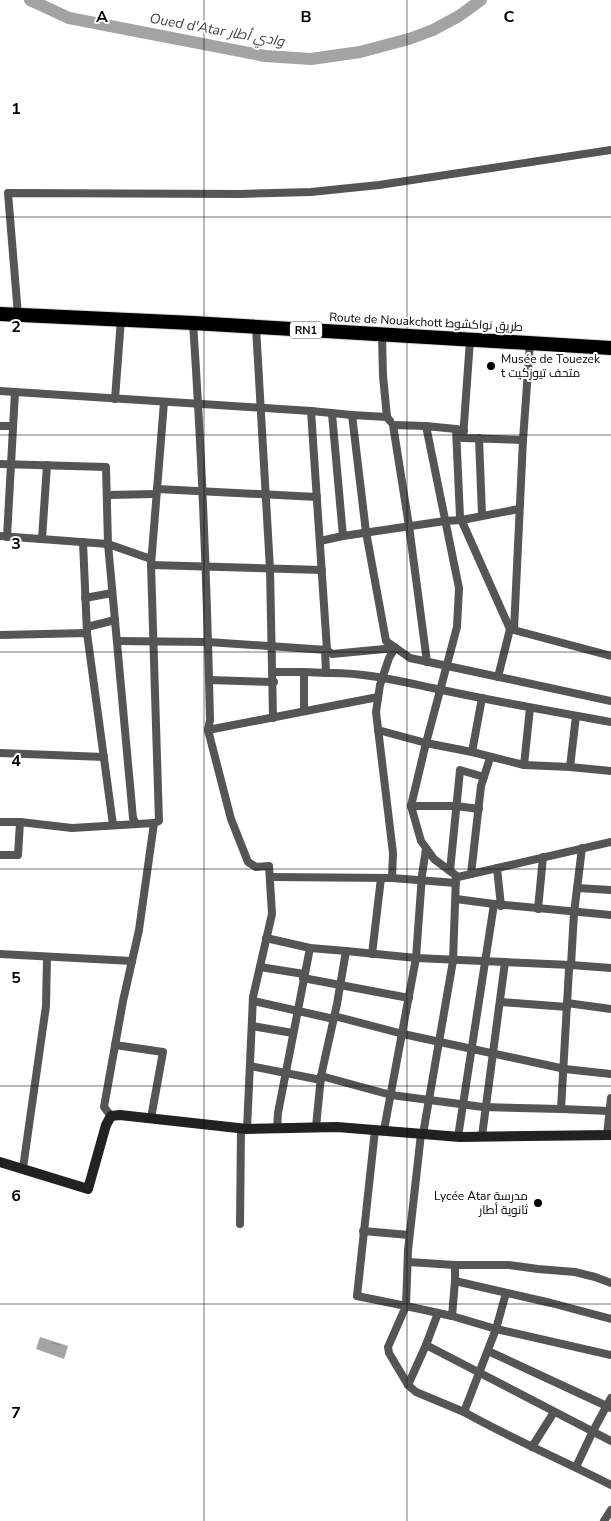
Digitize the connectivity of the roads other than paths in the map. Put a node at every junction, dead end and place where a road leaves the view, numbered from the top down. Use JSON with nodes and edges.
{"nodes":[{"id":1,"x":611,"y":150,"type":"edge"},
{"id":2,"x":0,"y":314,"type":"edge"},
{"id":3,"x":18,"y":315,"type":"junction"},
{"id":4,"x":121,"y":319,"type":"junction"},
{"id":5,"x":193,"y":323,"type":"junction"},
{"id":6,"x":256,"y":327,"type":"junction"},
{"id":7,"x":382,"y":334,"type":"junction"},
{"id":8,"x":470,"y":340,"type":"junction"},
{"id":9,"x":530,"y":343,"type":"junction"},
{"id":10,"x":611,"y":348,"type":"edge"},
{"id":11,"x":0,"y":391,"type":"edge"},
{"id":12,"x":15,"y":392,"type":"junction"},
{"id":13,"x":115,"y":399,"type":"junction"},
{"id":14,"x":164,"y":402,"type":"junction"},
{"id":15,"x":199,"y":404,"type":"junction"},
{"id":16,"x":261,"y":409,"type":"junction"},
{"id":17,"x":311,"y":411,"type":"junction"},
{"id":18,"x":332,"y":414,"type":"junction"},
{"id":19,"x":352,"y":415,"type":"junction"},
{"id":20,"x":387,"y":417,"type":"junction"},
{"id":21,"x":393,"y":425,"type":"junction"},
{"id":22,"x":0,"y":426,"type":"edge"},
{"id":23,"x":13,"y":426,"type":"junction"},
{"id":24,"x":426,"y":426,"type":"junction"},
{"id":25,"x":460,"y":430,"type":"junction"},
{"id":26,"x":479,"y":438,"type":"junction"},
{"id":27,"x":523,"y":440,"type":"junction"},
{"id":28,"x":0,"y":464,"type":"edge"},
{"id":29,"x":11,"y":464,"type":"junction"},
{"id":30,"x":47,"y":465,"type":"junction"},
{"id":31,"x":157,"y":492,"type":"junction"},
{"id":32,"x":203,"y":493,"type":"junction"},
{"id":33,"x":107,"y":495,"type":"junction"},
{"id":34,"x":266,"y":495,"type":"junction"},
{"id":35,"x":317,"y":497,"type":"junction"},
{"id":36,"x":519,"y":509,"type":"junction"},
{"id":37,"x":482,"y":515,"type":"junction"},
{"id":38,"x":462,"y":520,"type":"junction"},
{"id":39,"x":445,"y":521,"type":"junction"},
{"id":40,"x":409,"y":526,"type":"junction"},
{"id":41,"x":366,"y":532,"type":"junction"},
{"id":42,"x":4,"y":536,"type":"edge"},
{"id":43,"x":343,"y":536,"type":"junction"},
{"id":44,"x":42,"y":539,"type":"junction"},
{"id":45,"x":320,"y":541,"type":"junction"},
{"id":46,"x":83,"y":542,"type":"junction"},
{"id":47,"x":108,"y":544,"type":"junction"},
{"id":48,"x":151,"y":562,"type":"junction"},
{"id":49,"x":206,"y":567,"type":"junction"},
{"id":50,"x":270,"y":569,"type":"junction"},
{"id":51,"x":322,"y":570,"type":"junction"},
{"id":52,"x":112,"y":593,"type":"junction"},
{"id":53,"x":85,"y":598,"type":"junction"},
{"id":54,"x":115,"y":620,"type":"junction"},
{"id":55,"x":87,"y":630,"type":"junction"},
{"id":56,"x":512,"y":630,"type":"junction"},
{"id":57,"x":0,"y":635,"type":"edge"},
{"id":58,"x":117,"y":641,"type":"junction"},
{"id":59,"x":152,"y":641,"type":"junction"},
{"id":60,"x":208,"y":642,"type":"junction"},
{"id":61,"x":272,"y":646,"type":"junction"},
{"id":62,"x":395,"y":648,"type":"junction"},
{"id":63,"x":326,"y":650,"type":"junction"},
{"id":64,"x":611,"y":656,"type":"edge"},
{"id":65,"x":427,"y":662,"type":"junction"},
{"id":66,"x":447,"y":666,"type":"junction"},
{"id":67,"x":273,"y":672,"type":"junction"},
{"id":68,"x":304,"y":672,"type":"junction"},
{"id":69,"x":326,"y":673,"type":"junction"},
{"id":70,"x":383,"y":676,"type":"junction"},
{"id":71,"x":498,"y":677,"type":"junction"},
{"id":72,"x":209,"y":680,"type":"junction"},
{"id":73,"x":274,"y":682,"type":"junction"},
{"id":74,"x":441,"y":690,"type":"junction"},
{"id":75,"x":378,"y":697,"type":"junction"},
{"id":76,"x":482,"y":698,"type":"junction"},
{"id":77,"x":611,"y":701,"type":"edge"},
{"id":78,"x":530,"y":708,"type":"junction"},
{"id":79,"x":304,"y":712,"type":"junction"},
{"id":80,"x":576,"y":716,"type":"junction"},
{"id":81,"x":273,"y":718,"type":"junction"},
{"id":82,"x":611,"y":722,"type":"edge"},
{"id":83,"x":208,"y":730,"type":"junction"},
{"id":84,"x":378,"y":730,"type":"junction"},
{"id":85,"x":426,"y":743,"type":"junction"},
{"id":86,"x":472,"y":752,"type":"junction"},
{"id":87,"x":0,"y":753,"type":"edge"},
{"id":88,"x":104,"y":757,"type":"junction"},
{"id":89,"x":490,"y":758,"type":"junction"},
{"id":90,"x":524,"y":765,"type":"junction"},
{"id":91,"x":570,"y":767,"type":"junction"},
{"id":92,"x":611,"y":771,"type":"edge"},
{"id":93,"x":484,"y":777,"type":"junction"},
{"id":94,"x":411,"y":806,"type":"junction"},
{"id":95,"x":456,"y":806,"type":"junction"},
{"id":96,"x":479,"y":809,"type":"junction"},
{"id":97,"x":0,"y":822,"type":"edge"},
{"id":98,"x":20,"y":822,"type":"junction"},
{"id":99,"x":154,"y":823,"type":"junction"},
{"id":100,"x":136,"y":824,"type":"junction"},
{"id":101,"x":113,"y":825,"type":"junction"},
{"id":102,"x":611,"y":842,"type":"edge"},
{"id":103,"x":582,"y":848,"type":"junction"},
{"id":104,"x":426,"y":849,"type":"junction"},
{"id":105,"x":0,"y":855,"type":"edge"},
{"id":106,"x":543,"y":857,"type":"junction"},
{"id":107,"x":497,"y":868,"type":"junction"},
{"id":108,"x":471,"y":874,"type":"junction"},
{"id":109,"x":270,"y":877,"type":"junction"},
{"id":110,"x":454,"y":877,"type":"junction"},
{"id":111,"x":381,"y":878,"type":"junction"},
{"id":112,"x":392,"y":878,"type":"junction"},
{"id":113,"x":422,"y":881,"type":"junction"},
{"id":114,"x":577,"y":888,"type":"junction"},
{"id":115,"x":611,"y":890,"type":"edge"},
{"id":116,"x":456,"y":898,"type":"junction"},
{"id":117,"x":498,"y":905,"type":"junction"},
{"id":118,"x":538,"y":909,"type":"junction"},
{"id":119,"x":574,"y":912,"type":"junction"},
{"id":120,"x":611,"y":915,"type":"edge"},
{"id":121,"x":266,"y":938,"type":"junction"},
{"id":122,"x":310,"y":948,"type":"junction"},
{"id":123,"x":346,"y":951,"type":"junction"},
{"id":124,"x":0,"y":954,"type":"edge"},
{"id":125,"x":372,"y":954,"type":"junction"},
{"id":126,"x":47,"y":957,"type":"junction"},
{"id":127,"x":416,"y":958,"type":"junction"},
{"id":128,"x":452,"y":961,"type":"junction"},
{"id":129,"x":132,"y":962,"type":"junction"},
{"id":130,"x":485,"y":962,"type":"junction"},
{"id":131,"x":505,"y":962,"type":"junction"},
{"id":132,"x":571,"y":965,"type":"junction"},
{"id":133,"x":260,"y":967,"type":"junction"},
{"id":134,"x":611,"y":968,"type":"edge"},
{"id":135,"x":304,"y":976,"type":"junction"},
{"id":136,"x":340,"y":986,"type":"junction"},
{"id":137,"x":409,"y":998,"type":"junction"},
{"id":138,"x":253,"y":1001,"type":"junction"},
{"id":139,"x":500,"y":1002,"type":"junction"},
{"id":140,"x":567,"y":1005,"type":"junction"},
{"id":141,"x":611,"y":1009,"type":"edge"},
{"id":142,"x":297,"y":1011,"type":"junction"},
{"id":143,"x":334,"y":1018,"type":"junction"},
{"id":144,"x":252,"y":1026,"type":"junction"},
{"id":145,"x":293,"y":1033,"type":"junction"},
{"id":146,"x":402,"y":1034,"type":"junction"},
{"id":147,"x":439,"y":1042,"type":"junction"},
{"id":148,"x":115,"y":1045,"type":"junction"},
{"id":149,"x":472,"y":1048,"type":"junction"},
{"id":150,"x":493,"y":1053,"type":"junction"},
{"id":151,"x":250,"y":1066,"type":"junction"},
{"id":152,"x":564,"y":1069,"type":"junction"},
{"id":153,"x":286,"y":1073,"type":"junction"},
{"id":154,"x":611,"y":1074,"type":"edge"},
{"id":155,"x":321,"y":1078,"type":"junction"},
{"id":156,"x":391,"y":1095,"type":"junction"},
{"id":157,"x":428,"y":1098,"type":"junction"},
{"id":158,"x":611,"y":1098,"type":"edge"},
{"id":159,"x":462,"y":1104,"type":"junction"},
{"id":160,"x":486,"y":1107,"type":"junction"},
{"id":161,"x":562,"y":1109,"type":"junction"},
{"id":162,"x":610,"y":1111,"type":"junction"},
{"id":163,"x":111,"y":1116,"type":"junction"},
{"id":164,"x":151,"y":1118,"type":"junction"},
{"id":165,"x":316,"y":1127,"type":"junction"},
{"id":166,"x":244,"y":1129,"type":"junction"},
{"id":167,"x":277,"y":1129,"type":"junction"},
{"id":168,"x":380,"y":1130,"type":"junction"},
{"id":169,"x":422,"y":1134,"type":"junction"},
{"id":170,"x":609,"y":1135,"type":"edge"},
{"id":171,"x":482,"y":1136,"type":"junction"},
{"id":172,"x":458,"y":1137,"type":"junction"},
{"id":173,"x":0,"y":1162,"type":"edge"},
{"id":174,"x":23,"y":1168,"type":"junction"},
{"id":175,"x":240,"y":1224,"type":"dead end"},
{"id":176,"x":363,"y":1231,"type":"junction"},
{"id":177,"x":409,"y":1235,"type":"junction"},
{"id":178,"x":408,"y":1262,"type":"junction"},
{"id":179,"x":455,"y":1266,"type":"junction"},
{"id":180,"x":455,"y":1282,"type":"junction"},
{"id":181,"x":611,"y":1283,"type":"edge"},
{"id":182,"x":506,"y":1293,"type":"junction"},
{"id":183,"x":406,"y":1306,"type":"junction"},
{"id":184,"x":438,"y":1313,"type":"junction"},
{"id":185,"x":452,"y":1316,"type":"junction"},
{"id":186,"x":611,"y":1319,"type":"edge"},
{"id":187,"x":496,"y":1329,"type":"junction"},
{"id":188,"x":426,"y":1345,"type":"junction"},
{"id":189,"x":488,"y":1351,"type":"junction"},
{"id":190,"x":611,"y":1355,"type":"edge"},
{"id":191,"x":479,"y":1372,"type":"junction"},
{"id":192,"x":408,"y":1385,"type":"junction"},
{"id":193,"x":611,"y":1398,"type":"edge"},
{"id":194,"x":608,"y":1407,"type":"edge"},
{"id":195,"x":464,"y":1412,"type":"junction"},
{"id":196,"x":554,"y":1412,"type":"junction"},
{"id":197,"x":593,"y":1431,"type":"junction"},
{"id":198,"x":611,"y":1441,"type":"edge"},
{"id":199,"x":532,"y":1447,"type":"junction"},
{"id":200,"x":576,"y":1467,"type":"junction"},
{"id":201,"x":611,"y":1485,"type":"edge"},
{"id":202,"x":611,"y":1510,"type":"edge"},
{"id":203,"x":604,"y":1521,"type":"edge"}],
"edges":[{"from":1,"to":3,"type":"street"},
{"from":2,"to":3,"type":"highway","name":"Route de Nouakchott طريق نواكشوط","number":"RN1"},
{"from":3,"to":4,"type":"highway","name":"Route de Nouakchott طريق نواكشوط","number":"RN1"},
{"from":4,"to":5,"type":"highway","name":"Route de Nouakchott طريق نواكشوط","number":"RN1"},
{"from":4,"to":13,"type":"street"},
{"from":5,"to":6,"type":"highway","name":"Route de Nouakchott طريق نواكشوط","number":"RN1"},
{"from":5,"to":15,"type":"street"},
{"from":6,"to":7,"type":"highway","name":"Route de Nouakchott طريق نواكشوط","number":"RN1"},
{"from":6,"to":16,"type":"street"},
{"from":7,"to":8,"type":"highway","name":"Route de Nouakchott طريق نواكشوط","number":"RN1"},
{"from":7,"to":20,"type":"street"},
{"from":8,"to":9,"type":"highway","name":"Route de Nouakchott طريق نواكشوط","number":"RN1"},
{"from":8,"to":25,"type":"street"},
{"from":9,"to":10,"type":"highway","name":"Route de Nouakchott طريق نواكشوط","number":"RN1"},
{"from":9,"to":27,"type":"street"},
{"from":11,"to":12,"type":"street"},
{"from":12,"to":13,"type":"street"},
{"from":12,"to":23,"type":"street"},
{"from":13,"to":14,"type":"street"},
{"from":14,"to":15,"type":"street"},
{"from":14,"to":31,"type":"street"},
{"from":15,"to":16,"type":"street"},
{"from":15,"to":32,"type":"street"},
{"from":16,"to":17,"type":"street"},
{"from":16,"to":34,"type":"street"},
{"from":17,"to":18,"type":"street"},
{"from":17,"to":35,"type":"street"},
{"from":18,"to":19,"type":"street"},
{"from":18,"to":43,"type":"street"},
{"from":19,"to":20,"type":"street"},
{"from":19,"to":41,"type":"street"},
{"from":20,"to":21,"type":"street"},
{"from":21,"to":24,"type":"street"},
{"from":21,"to":40,"type":"street"},
{"from":22,"to":23,"type":"street"},
{"from":23,"to":29,"type":"street"},
{"from":24,"to":25,"type":"street"},
{"from":24,"to":39,"type":"street"},
{"from":25,"to":26,"type":"street"},
{"from":25,"to":38,"type":"street"},
{"from":26,"to":27,"type":"street"},
{"from":26,"to":37,"type":"street"},
{"from":27,"to":36,"type":"street"},
{"from":28,"to":29,"type":"street"},
{"from":29,"to":30,"type":"street"},
{"from":29,"to":42,"type":"street"},
{"from":30,"to":33,"type":"street"},
{"from":30,"to":44,"type":"street"},
{"from":31,"to":32,"type":"street"},
{"from":31,"to":33,"type":"street"},
{"from":31,"to":48,"type":"street"},
{"from":32,"to":34,"type":"street"},
{"from":32,"to":49,"type":"street"},
{"from":33,"to":47,"type":"street"},
{"from":34,"to":35,"type":"street"},
{"from":34,"to":50,"type":"street"},
{"from":35,"to":45,"type":"street"},
{"from":36,"to":37,"type":"street"},
{"from":36,"to":56,"type":"street"},
{"from":37,"to":38,"type":"street"},
{"from":38,"to":39,"type":"street"},
{"from":38,"to":56,"type":"street"},
{"from":39,"to":40,"type":"street"},
{"from":39,"to":66,"type":"street"},
{"from":40,"to":41,"type":"street"},
{"from":40,"to":65,"type":"street"},
{"from":41,"to":43,"type":"street"},
{"from":41,"to":62,"type":"street"},
{"from":42,"to":44,"type":"street"},
{"from":43,"to":45,"type":"street"},
{"from":44,"to":46,"type":"street"},
{"from":45,"to":51,"type":"street"},
{"from":46,"to":47,"type":"street"},
{"from":46,"to":53,"type":"street"},
{"from":47,"to":48,"type":"street"},
{"from":47,"to":52,"type":"street"},
{"from":48,"to":49,"type":"street"},
{"from":48,"to":59,"type":"street"},
{"from":49,"to":50,"type":"street"},
{"from":49,"to":60,"type":"street"},
{"from":50,"to":51,"type":"street"},
{"from":50,"to":61,"type":"street"},
{"from":51,"to":63,"type":"street"},
{"from":52,"to":53,"type":"street"},
{"from":52,"to":54,"type":"street"},
{"from":53,"to":55,"type":"street"},
{"from":54,"to":55,"type":"street"},
{"from":54,"to":58,"type":"street"},
{"from":55,"to":57,"type":"street"},
{"from":55,"to":88,"type":"street"},
{"from":56,"to":64,"type":"street"},
{"from":56,"to":71,"type":"street"},
{"from":58,"to":59,"type":"street"},
{"from":58,"to":100,"type":"street"},
{"from":59,"to":60,"type":"street"},
{"from":59,"to":99,"type":"street"},
{"from":60,"to":61,"type":"street"},
{"from":60,"to":72,"type":"street"},
{"from":61,"to":63,"type":"street"},
{"from":61,"to":67,"type":"street"},
{"from":62,"to":63,"type":"street"},
{"from":62,"to":65,"type":"street"},
{"from":62,"to":70,"type":"street"},
{"from":63,"to":69,"type":"street"},
{"from":65,"to":66,"type":"street"},
{"from":66,"to":71,"type":"street"},
{"from":66,"to":74,"type":"street"},
{"from":67,"to":68,"type":"street"},
{"from":67,"to":73,"type":"street"},
{"from":68,"to":69,"type":"street"},
{"from":68,"to":79,"type":"street"},
{"from":69,"to":70,"type":"street"},
{"from":70,"to":74,"type":"street"},
{"from":70,"to":75,"type":"street"},
{"from":71,"to":77,"type":"street"},
{"from":72,"to":73,"type":"street"},
{"from":72,"to":83,"type":"street"},
{"from":73,"to":81,"type":"street"},
{"from":74,"to":76,"type":"street"},
{"from":74,"to":85,"type":"street"},
{"from":75,"to":79,"type":"street"},
{"from":75,"to":84,"type":"street"},
{"from":76,"to":78,"type":"street"},
{"from":76,"to":86,"type":"street"},
{"from":78,"to":80,"type":"street"},
{"from":78,"to":90,"type":"street"},
{"from":79,"to":81,"type":"street"},
{"from":80,"to":82,"type":"street"},
{"from":80,"to":91,"type":"street"},
{"from":81,"to":83,"type":"street"},
{"from":83,"to":109,"type":"street"},
{"from":84,"to":85,"type":"street"},
{"from":84,"to":112,"type":"street"},
{"from":85,"to":86,"type":"street"},
{"from":85,"to":94,"type":"street"},
{"from":86,"to":89,"type":"street"},
{"from":87,"to":88,"type":"street"},
{"from":88,"to":101,"type":"street"},
{"from":89,"to":90,"type":"street"},
{"from":89,"to":93,"type":"street"},
{"from":90,"to":91,"type":"street"},
{"from":91,"to":92,"type":"street"},
{"from":93,"to":95,"type":"street"},
{"from":93,"to":96,"type":"street"},
{"from":94,"to":95,"type":"street"},
{"from":94,"to":104,"type":"street"},
{"from":95,"to":96,"type":"street"},
{"from":95,"to":110,"type":"street"},
{"from":96,"to":108,"type":"street"},
{"from":97,"to":98,"type":"street"},
{"from":98,"to":101,"type":"street"},
{"from":98,"to":105,"type":"street"},
{"from":99,"to":100,"type":"street"},
{"from":99,"to":129,"type":"street"},
{"from":100,"to":101,"type":"street"},
{"from":102,"to":103,"type":"street"},
{"from":103,"to":106,"type":"street"},
{"from":103,"to":114,"type":"street"},
{"from":104,"to":110,"type":"street"},
{"from":104,"to":113,"type":"street"},
{"from":106,"to":107,"type":"street"},
{"from":106,"to":118,"type":"street"},
{"from":107,"to":108,"type":"street"},
{"from":107,"to":117,"type":"street"},
{"from":108,"to":110,"type":"street"},
{"from":109,"to":111,"type":"street"},
{"from":109,"to":121,"type":"street"},
{"from":110,"to":113,"type":"street"},
{"from":110,"to":116,"type":"street"},
{"from":111,"to":112,"type":"street"},
{"from":111,"to":125,"type":"street"},
{"from":112,"to":113,"type":"street"},
{"from":113,"to":127,"type":"street"},
{"from":114,"to":115,"type":"street"},
{"from":114,"to":119,"type":"street"},
{"from":116,"to":117,"type":"street"},
{"from":116,"to":128,"type":"street"},
{"from":117,"to":118,"type":"street"},
{"from":117,"to":130,"type":"street"},
{"from":118,"to":119,"type":"street"},
{"from":119,"to":120,"type":"street"},
{"from":119,"to":132,"type":"street"},
{"from":121,"to":122,"type":"street"},
{"from":121,"to":133,"type":"street"},
{"from":122,"to":123,"type":"street"},
{"from":122,"to":135,"type":"street"},
{"from":123,"to":125,"type":"street"},
{"from":123,"to":136,"type":"street"},
{"from":124,"to":126,"type":"street"},
{"from":125,"to":127,"type":"street"},
{"from":126,"to":129,"type":"street"},
{"from":126,"to":174,"type":"street"},
{"from":127,"to":128,"type":"street"},
{"from":127,"to":137,"type":"street"},
{"from":128,"to":130,"type":"street"},
{"from":128,"to":147,"type":"street"},
{"from":129,"to":148,"type":"street"},
{"from":130,"to":131,"type":"street"},
{"from":130,"to":149,"type":"street"},
{"from":131,"to":132,"type":"street"},
{"from":131,"to":139,"type":"street"},
{"from":132,"to":134,"type":"street"},
{"from":132,"to":140,"type":"street"},
{"from":133,"to":135,"type":"street"},
{"from":133,"to":138,"type":"street"},
{"from":135,"to":136,"type":"street"},
{"from":135,"to":142,"type":"street"},
{"from":136,"to":137,"type":"street"},
{"from":136,"to":143,"type":"street"},
{"from":137,"to":146,"type":"street"},
{"from":138,"to":142,"type":"street"},
{"from":138,"to":144,"type":"street"},
{"from":139,"to":140,"type":"street"},
{"from":139,"to":150,"type":"street"},
{"from":140,"to":141,"type":"street"},
{"from":140,"to":152,"type":"street"},
{"from":142,"to":143,"type":"street"},
{"from":142,"to":145,"type":"street"},
{"from":143,"to":146,"type":"street"},
{"from":143,"to":155,"type":"street"},
{"from":144,"to":145,"type":"street"},
{"from":144,"to":151,"type":"street"},
{"from":145,"to":153,"type":"street"},
{"from":146,"to":147,"type":"street"},
{"from":146,"to":156,"type":"street"},
{"from":147,"to":149,"type":"street"},
{"from":147,"to":157,"type":"street"},
{"from":148,"to":163,"type":"street"},
{"from":148,"to":164,"type":"street"},
{"from":149,"to":150,"type":"street"},
{"from":149,"to":159,"type":"street"},
{"from":150,"to":152,"type":"street"},
{"from":150,"to":160,"type":"street"},
{"from":151,"to":153,"type":"street"},
{"from":151,"to":166,"type":"street"},
{"from":152,"to":154,"type":"street"},
{"from":152,"to":161,"type":"street"},
{"from":153,"to":155,"type":"street"},
{"from":153,"to":167,"type":"street"},
{"from":155,"to":156,"type":"street"},
{"from":155,"to":165,"type":"street"},
{"from":156,"to":157,"type":"street"},
{"from":156,"to":168,"type":"street"},
{"from":157,"to":159,"type":"street"},
{"from":157,"to":169,"type":"street"},
{"from":158,"to":162,"type":"street"},
{"from":159,"to":160,"type":"street"},
{"from":159,"to":172,"type":"street"},
{"from":160,"to":161,"type":"street"},
{"from":160,"to":171,"type":"street"},
{"from":161,"to":162,"type":"street"},
{"from":162,"to":170,"type":"street"},
{"from":163,"to":164,"type":"street"},
{"from":163,"to":174,"type":"street"},
{"from":164,"to":166,"type":"street"},
{"from":165,"to":167,"type":"street"},
{"from":165,"to":168,"type":"street"},
{"from":166,"to":167,"type":"street"},
{"from":166,"to":175,"type":"street"},
{"from":168,"to":169,"type":"street"},
{"from":168,"to":176,"type":"street"},
{"from":169,"to":172,"type":"street"},
{"from":169,"to":177,"type":"street"},
{"from":170,"to":171,"type":"street"},
{"from":171,"to":172,"type":"street"},
{"from":173,"to":174,"type":"street"},
{"from":176,"to":177,"type":"street"},
{"from":176,"to":183,"type":"street"},
{"from":177,"to":178,"type":"street"},
{"from":178,"to":179,"type":"street"},
{"from":178,"to":183,"type":"street"},
{"from":179,"to":180,"type":"street"},
{"from":179,"to":181,"type":"street"},
{"from":180,"to":182,"type":"street"},
{"from":180,"to":185,"type":"street"},
{"from":182,"to":186,"type":"street"},
{"from":182,"to":187,"type":"street"},
{"from":183,"to":184,"type":"street"},
{"from":183,"to":192,"type":"street"},
{"from":184,"to":185,"type":"street"},
{"from":184,"to":188,"type":"street"},
{"from":185,"to":187,"type":"street"},
{"from":187,"to":189,"type":"street"},
{"from":187,"to":190,"type":"street"},
{"from":188,"to":191,"type":"street"},
{"from":188,"to":192,"type":"street"},
{"from":189,"to":191,"type":"street"},
{"from":189,"to":194,"type":"street"},
{"from":191,"to":195,"type":"street"},
{"from":191,"to":196,"type":"street"},
{"from":192,"to":195,"type":"street"},
{"from":193,"to":194,"type":"street"},
{"from":194,"to":197,"type":"street"},
{"from":195,"to":199,"type":"street"},
{"from":196,"to":197,"type":"street"},
{"from":196,"to":199,"type":"street"},
{"from":197,"to":198,"type":"street"},
{"from":197,"to":200,"type":"street"},
{"from":199,"to":200,"type":"street"},
{"from":200,"to":201,"type":"street"},
{"from":202,"to":203,"type":"street"}]}
